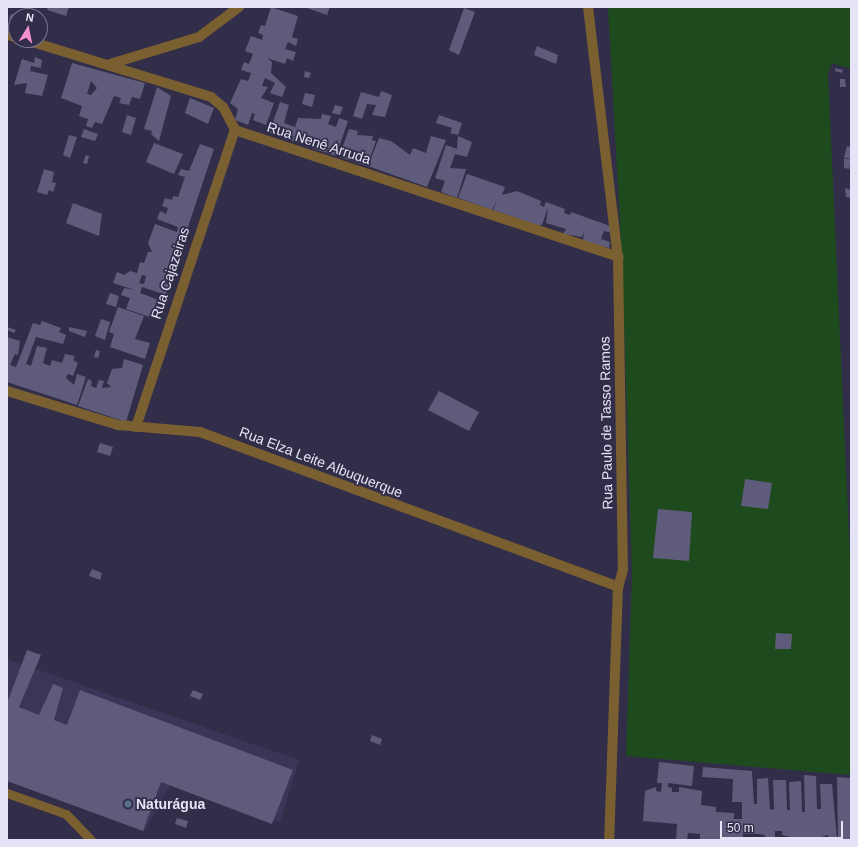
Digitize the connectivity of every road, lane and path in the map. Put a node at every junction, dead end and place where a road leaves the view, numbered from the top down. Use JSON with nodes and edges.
{"nodes":[{"id":1,"x":239,"y":7,"type":"edge"},
{"id":2,"x":588,"y":7,"type":"edge"},
{"id":3,"x":48,"y":46,"type":"edge"},
{"id":4,"x":110,"y":64,"type":"junction"},
{"id":5,"x":234,"y":130,"type":"junction"},
{"id":6,"x":618,"y":257,"type":"junction"},
{"id":7,"x":7,"y":391,"type":"edge"},
{"id":8,"x":136,"y":427,"type":"junction"},
{"id":9,"x":618,"y":587,"type":"junction"},
{"id":10,"x":7,"y":793,"type":"edge"},
{"id":11,"x":82,"y":830,"type":"junction"},
{"id":12,"x":78,"y":840,"type":"edge"},
{"id":13,"x":91,"y":840,"type":"edge"},
{"id":14,"x":609,"y":840,"type":"edge"}],
"edges":[{"from":1,"to":4,"type":"street"},
{"from":2,"to":6,"type":"street","name":"Rua Paulo de Tasso Ramos"},
{"from":3,"to":4,"type":"street"},
{"from":4,"to":5,"type":"street"},
{"from":5,"to":6,"type":"street","name":"Rua Nenê Arruda"},
{"from":5,"to":8,"type":"street","name":"Rua Cajazeiras"},
{"from":6,"to":9,"type":"street","name":"Rua Paulo de Tasso Ramos"},
{"from":7,"to":8,"type":"street","name":"Rua Elza Leite Albuquerque"},
{"from":8,"to":9,"type":"street","name":"Rua Elza Leite Albuquerque"},
{"from":9,"to":14,"type":"street","name":"Rua Paulo de Tasso Ramos"},
{"from":10,"to":11,"type":"lane"},
{"from":11,"to":12,"type":"lane"},
{"from":11,"to":13,"type":"lane"}]}
